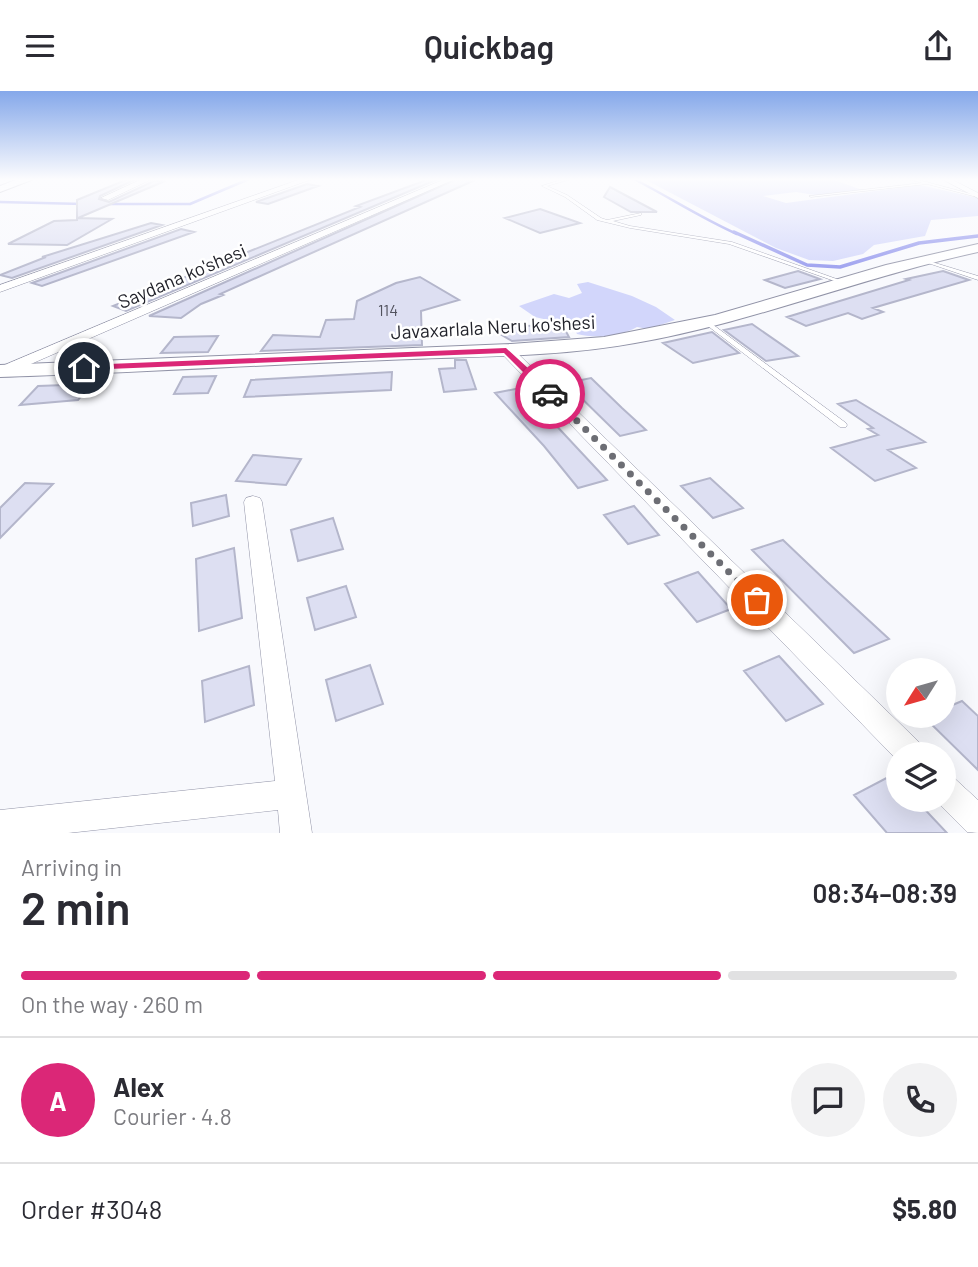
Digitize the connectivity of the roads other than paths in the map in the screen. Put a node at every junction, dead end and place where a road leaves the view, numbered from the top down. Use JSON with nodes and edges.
{"nodes":[{"id":1,"x":212,"y":214,"type":"edge"},
{"id":2,"x":371,"y":214,"type":"edge"},
{"id":3,"x":590,"y":214,"type":"edge"},
{"id":4,"x":639,"y":214,"type":"dead end"},
{"id":5,"x":608,"y":221,"type":"junction"},
{"id":6,"x":978,"y":249,"type":"edge"},
{"id":7,"x":924,"y":260,"type":"junction"},
{"id":8,"x":978,"y":278,"type":"edge"},
{"id":9,"x":845,"y":283,"type":"junction"},
{"id":10,"x":0,"y":289,"type":"edge"},
{"id":11,"x":706,"y":322,"type":"junction"},
{"id":12,"x":506,"y":350,"type":"junction"},
{"id":13,"x":2,"y":371,"type":"edge"},
{"id":14,"x":844,"y":425,"type":"dead end"},
{"id":15,"x":253,"y":502,"type":"dead end"},
{"id":16,"x":899,"y":742,"type":"edge"},
{"id":17,"x":290,"y":795,"type":"junction"},
{"id":18,"x":956,"y":799,"type":"edge"},
{"id":19,"x":978,"y":821,"type":"edge"},
{"id":20,"x":0,"y":825,"type":"edge"},
{"id":21,"x":296,"y":833,"type":"edge"}],
"edges":[{"from":1,"to":10,"type":"street"},
{"from":2,"to":13,"type":"street","name":"Saydana ko'shesi"},
{"from":3,"to":5,"type":"lane"},
{"from":4,"to":5,"type":"lane"},
{"from":5,"to":9,"type":"lane"},
{"from":6,"to":7,"type":"street","name":"Javaxarlala Neru ko'shesi"},
{"from":7,"to":8,"type":"lane"},
{"from":7,"to":9,"type":"street","name":"Javaxarlala Neru ko'shesi"},
{"from":9,"to":11,"type":"street","name":"Javaxarlala Neru ko'shesi"},
{"from":11,"to":12,"type":"street","name":"Javaxarlala Neru ko'shesi"},
{"from":11,"to":14,"type":"lane"},
{"from":12,"to":13,"type":"street","name":"Javaxarlala Neru ko'shesi"},
{"from":12,"to":16,"type":"street"},
{"from":15,"to":17,"type":"street"},
{"from":17,"to":20,"type":"street"},
{"from":17,"to":21,"type":"street"},
{"from":18,"to":19,"type":"street"}]}
